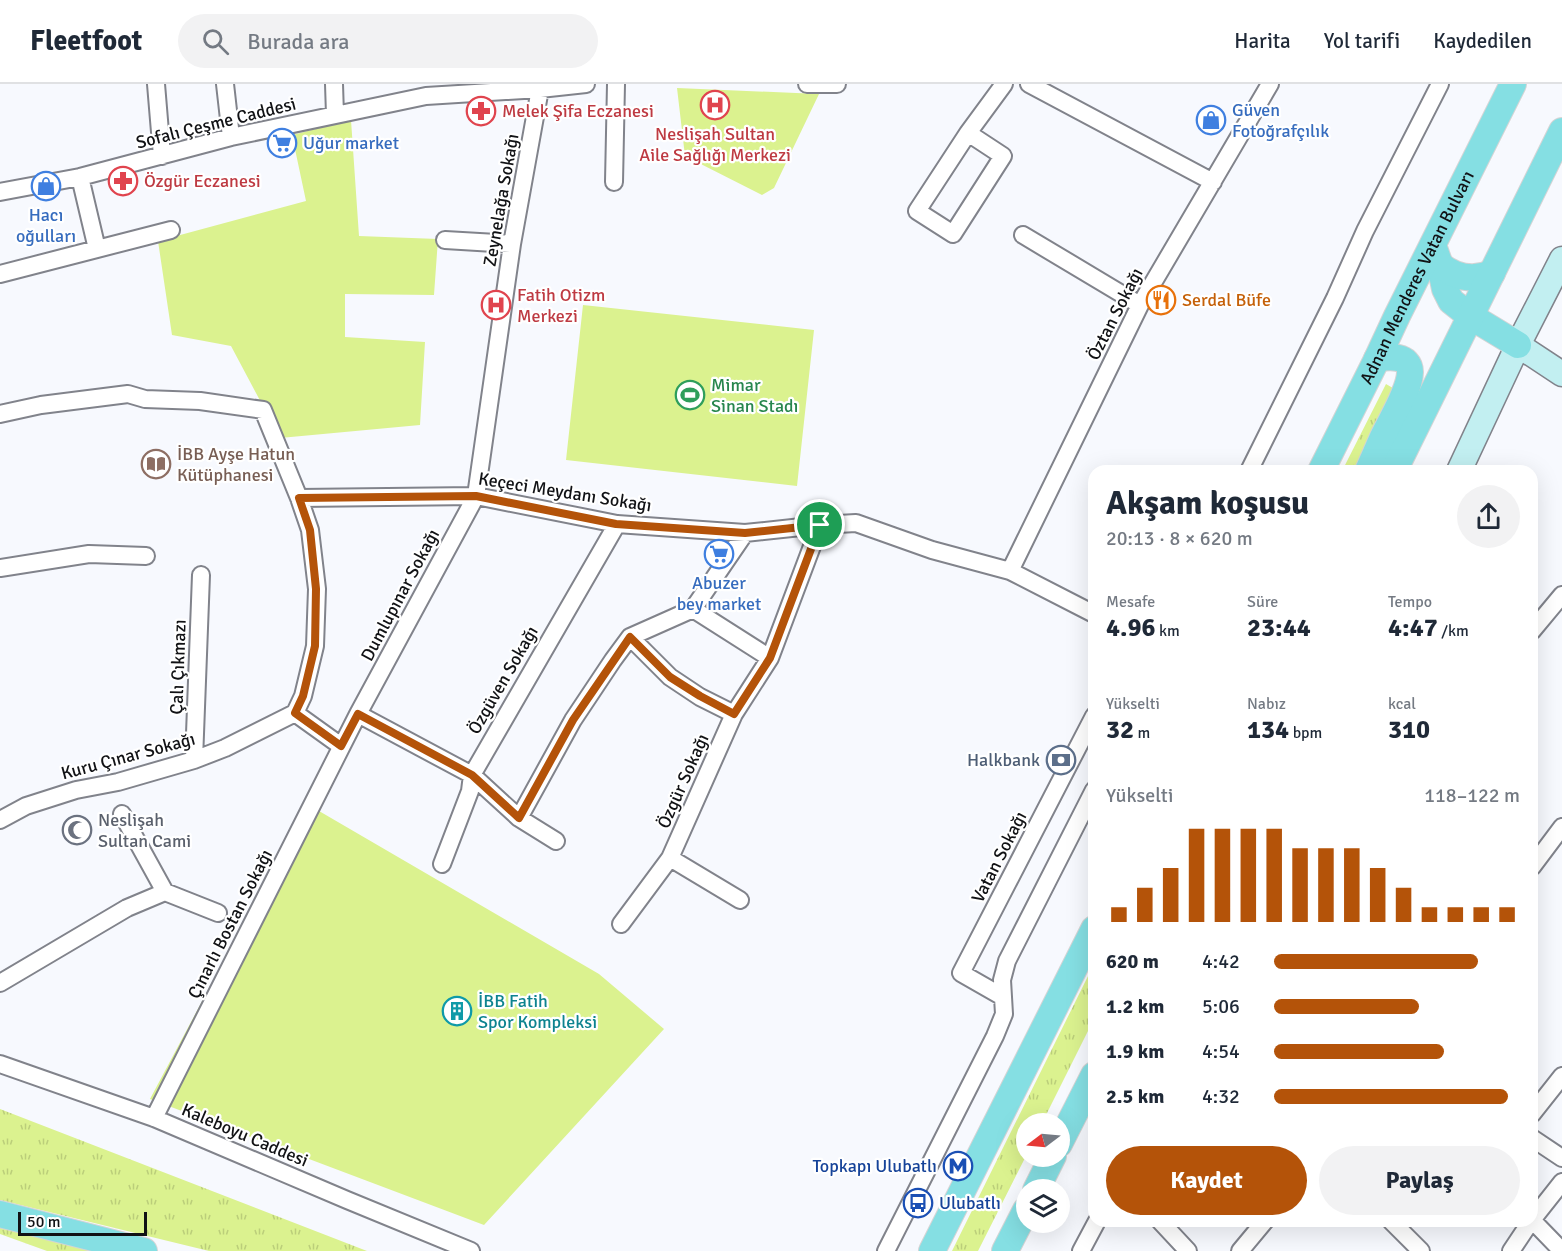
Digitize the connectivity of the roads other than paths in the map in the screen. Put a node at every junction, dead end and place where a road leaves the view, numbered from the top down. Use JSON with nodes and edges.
{"nodes":[{"id":1,"x":156,"y":84,"type":"edge"},
{"id":2,"x":225,"y":84,"type":"edge"},
{"id":3,"x":334,"y":84,"type":"edge"},
{"id":4,"x":586,"y":84,"type":"edge"},
{"id":5,"x":616,"y":84,"type":"edge"},
{"id":6,"x":807,"y":84,"type":"edge"},
{"id":7,"x":837,"y":84,"type":"edge"},
{"id":8,"x":1004,"y":84,"type":"edge"},
{"id":9,"x":1029,"y":84,"type":"edge"},
{"id":10,"x":1270,"y":84,"type":"edge"},
{"id":11,"x":1440,"y":84,"type":"edge"},
{"id":12,"x":1513,"y":84,"type":"edge"},
{"id":13,"x":540,"y":89,"type":"junction"},
{"id":14,"x":335,"y":115,"type":"junction"},
{"id":15,"x":1562,"y":131,"type":"edge"},
{"id":16,"x":968,"y":133,"type":"junction"},
{"id":17,"x":231,"y":137,"type":"junction"},
{"id":18,"x":162,"y":156,"type":"junction"},
{"id":19,"x":81,"y":177,"type":"junction"},
{"id":20,"x":614,"y":182,"type":"dead end"},
{"id":21,"x":1213,"y":182,"type":"junction"},
{"id":22,"x":0,"y":192,"type":"edge"},
{"id":23,"x":171,"y":230,"type":"dead end"},
{"id":24,"x":1023,"y":235,"type":"dead end"},
{"id":25,"x":445,"y":240,"type":"dead end"},
{"id":26,"x":512,"y":244,"type":"junction"},
{"id":27,"x":97,"y":249,"type":"junction"},
{"id":28,"x":1437,"y":255,"type":"junction"},
{"id":29,"x":1562,"y":259,"type":"edge"},
{"id":30,"x":1492,"y":273,"type":"junction"},
{"id":31,"x":0,"y":274,"type":"edge"},
{"id":32,"x":1140,"y":304,"type":"junction"},
{"id":33,"x":1470,"y":316,"type":"junction"},
{"id":34,"x":1518,"y":345,"type":"junction"},
{"id":35,"x":1377,"y":360,"type":"junction"},
{"id":36,"x":1562,"y":374,"type":"edge"},
{"id":37,"x":0,"y":414,"type":"edge"},
{"id":38,"x":1252,"y":465,"type":"edge"},
{"id":39,"x":1324,"y":465,"type":"edge"},
{"id":40,"x":1371,"y":465,"type":"edge"},
{"id":41,"x":1397,"y":465,"type":"edge"},
{"id":42,"x":1462,"y":465,"type":"edge"},
{"id":43,"x":476,"y":496,"type":"junction"},
{"id":44,"x":299,"y":498,"type":"junction"},
{"id":45,"x":616,"y":524,"type":"junction"},
{"id":46,"x":820,"y":525,"type":"junction"},
{"id":47,"x":745,"y":533,"type":"junction"},
{"id":48,"x":146,"y":556,"type":"dead end"},
{"id":49,"x":0,"y":568,"type":"edge"},
{"id":50,"x":1010,"y":571,"type":"junction"},
{"id":51,"x":201,"y":575,"type":"dead end"},
{"id":52,"x":1562,"y":595,"type":"edge"},
{"id":53,"x":693,"y":609,"type":"junction"},
{"id":54,"x":1088,"y":611,"type":"edge"},
{"id":55,"x":1538,"y":624,"type":"edge"},
{"id":56,"x":630,"y":637,"type":"junction"},
{"id":57,"x":770,"y":658,"type":"junction"},
{"id":58,"x":295,"y":713,"type":"junction"},
{"id":59,"x":358,"y":714,"type":"junction"},
{"id":60,"x":734,"y":714,"type":"junction"},
{"id":61,"x":1088,"y":728,"type":"edge"},
{"id":62,"x":341,"y":746,"type":"junction"},
{"id":63,"x":194,"y":760,"type":"junction"},
{"id":64,"x":472,"y":775,"type":"junction"},
{"id":65,"x":1088,"y":801,"type":"edge"},
{"id":66,"x":122,"y":814,"type":"dead end"},
{"id":67,"x":519,"y":818,"type":"junction"},
{"id":68,"x":0,"y":820,"type":"edge"},
{"id":69,"x":1562,"y":827,"type":"edge"},
{"id":70,"x":556,"y":842,"type":"dead end"},
{"id":71,"x":670,"y":858,"type":"junction"},
{"id":72,"x":1538,"y":859,"type":"edge"},
{"id":73,"x":442,"y":864,"type":"dead end"},
{"id":74,"x":165,"y":892,"type":"junction"},
{"id":75,"x":740,"y":900,"type":"dead end"},
{"id":76,"x":218,"y":913,"type":"dead end"},
{"id":77,"x":621,"y":924,"type":"dead end"},
{"id":78,"x":1088,"y":940,"type":"edge"},
{"id":79,"x":0,"y":983,"type":"edge"},
{"id":80,"x":1003,"y":997,"type":"junction"},
{"id":81,"x":0,"y":1064,"type":"edge"},
{"id":82,"x":1562,"y":1076,"type":"edge"},
{"id":83,"x":1088,"y":1087,"type":"edge"},
{"id":84,"x":1538,"y":1106,"type":"edge"},
{"id":85,"x":154,"y":1118,"type":"junction"},
{"id":86,"x":1070,"y":1122,"type":"edge"},
{"id":87,"x":1088,"y":1122,"type":"edge"},
{"id":88,"x":1070,"y":1136,"type":"edge"},
{"id":89,"x":1538,"y":1142,"type":"edge"},
{"id":90,"x":1562,"y":1158,"type":"edge"},
{"id":91,"x":1562,"y":1182,"type":"edge"},
{"id":92,"x":1538,"y":1212,"type":"edge"},
{"id":93,"x":0,"y":1214,"type":"edge"},
{"id":94,"x":1538,"y":1226,"type":"edge"},
{"id":95,"x":1094,"y":1227,"type":"edge"},
{"id":96,"x":1166,"y":1227,"type":"edge"},
{"id":97,"x":1260,"y":1227,"type":"edge"},
{"id":98,"x":1397,"y":1227,"type":"edge"},
{"id":99,"x":1527,"y":1227,"type":"edge"},
{"id":100,"x":1016,"y":1230,"type":"edge"},
{"id":101,"x":144,"y":1251,"type":"edge"},
{"id":102,"x":471,"y":1251,"type":"edge"},
{"id":103,"x":886,"y":1251,"type":"edge"},
{"id":104,"x":932,"y":1251,"type":"edge"},
{"id":105,"x":1005,"y":1251,"type":"edge"},
{"id":106,"x":1081,"y":1251,"type":"edge"},
{"id":107,"x":1188,"y":1251,"type":"edge"},
{"id":108,"x":1240,"y":1251,"type":"edge"},
{"id":109,"x":1421,"y":1251,"type":"edge"},
{"id":110,"x":1511,"y":1251,"type":"edge"},
{"id":111,"x":1562,"y":1251,"type":"edge"}],
"edges":[{"from":1,"to":18,"type":"street"},
{"from":2,"to":17,"type":"street"},
{"from":3,"to":14,"type":"street"},
{"from":4,"to":13,"type":"street","name":"Sofalı Çeşme Caddesi"},
{"from":5,"to":20,"type":"street"},
{"from":6,"to":7,"type":"street"},
{"from":8,"to":16,"type":"street"},
{"from":9,"to":21,"type":"street"},
{"from":10,"to":21,"type":"street","name":"Öztan Sokağı"},
{"from":11,"to":38,"type":"street"},
{"from":12,"to":28,"type":"main road","name":"Adnan Menderes Vatan Bulvarı"},
{"from":13,"to":14,"type":"street","name":"Sofalı Çeşme Caddesi"},
{"from":13,"to":26,"type":"street","name":"Zeynelağa Sokağı"},
{"from":14,"to":17,"type":"street","name":"Sofalı Çeşme Caddesi"},
{"from":15,"to":30,"type":"main road"},
{"from":16,"to":16,"type":"street"},
{"from":17,"to":18,"type":"street","name":"Sofalı Çeşme Caddesi"},
{"from":18,"to":19,"type":"street","name":"Sofalı Çeşme Caddesi"},
{"from":19,"to":22,"type":"street","name":"Sofalı Çeşme Caddesi"},
{"from":19,"to":27,"type":"street"},
{"from":21,"to":32,"type":"street","name":"Öztan Sokağı"},
{"from":23,"to":27,"type":"street"},
{"from":24,"to":32,"type":"street"},
{"from":25,"to":26,"type":"street"},
{"from":26,"to":43,"type":"street","name":"Zeynelağa Sokağı"},
{"from":27,"to":31,"type":"street"},
{"from":28,"to":30,"type":"main road"},
{"from":28,"to":33,"type":"main road"},
{"from":28,"to":35,"type":"main road","name":"Adnan Menderes Vatan Bulvarı"},
{"from":29,"to":34,"type":"main road"},
{"from":30,"to":33,"type":"main road"},
{"from":32,"to":50,"type":"street","name":"Öztan Sokağı"},
{"from":33,"to":34,"type":"main road"},
{"from":33,"to":41,"type":"main road"},
{"from":34,"to":36,"type":"main road"},
{"from":34,"to":42,"type":"main road"},
{"from":35,"to":39,"type":"main road","name":"Adnan Menderes Vatan Bulvarı"},
{"from":35,"to":40,"type":"main road"},
{"from":37,"to":44,"type":"street"},
{"from":43,"to":44,"type":"street","name":"Keçeci Meydanı Sokağı"},
{"from":43,"to":45,"type":"street","name":"Keçeci Meydanı Sokağı"},
{"from":43,"to":59,"type":"street","name":"Dumlupınar Sokağı"},
{"from":44,"to":58,"type":"street"},
{"from":45,"to":47,"type":"street","name":"Keçeci Meydanı Sokağı"},
{"from":45,"to":64,"type":"street","name":"Özgüven Sokağı"},
{"from":46,"to":47,"type":"street","name":"Keçeci Meydanı Sokağı"},
{"from":46,"to":50,"type":"street","name":"Keçeci Meydanı Sokağı"},
{"from":46,"to":57,"type":"street","name":"Özgür Sokağı"},
{"from":47,"to":53,"type":"street"},
{"from":48,"to":49,"type":"street"},
{"from":50,"to":54,"type":"street","name":"Keçeci Meydanı Sokağı"},
{"from":51,"to":63,"type":"street","name":"Çalı Çıkmazı"},
{"from":52,"to":55,"type":"street"},
{"from":53,"to":56,"type":"street"},
{"from":53,"to":57,"type":"street"},
{"from":56,"to":60,"type":"street"},
{"from":56,"to":67,"type":"street"},
{"from":57,"to":60,"type":"street","name":"Özgür Sokağı"},
{"from":58,"to":62,"type":"street"},
{"from":58,"to":63,"type":"street","name":"Kuru Çınar Sokağı"},
{"from":59,"to":62,"type":"street","name":"Çınarlı Bostan Sokağı"},
{"from":59,"to":64,"type":"street"},
{"from":60,"to":71,"type":"street","name":"Özgür Sokağı"},
{"from":61,"to":80,"type":"street","name":"Vatan Sokağı"},
{"from":62,"to":85,"type":"street","name":"Çınarlı Bostan Sokağı"},
{"from":63,"to":68,"type":"street","name":"Kuru Çınar Sokağı"},
{"from":64,"to":67,"type":"street"},
{"from":64,"to":73,"type":"street","name":"Özgüven Sokağı"},
{"from":65,"to":80,"type":"street"},
{"from":66,"to":74,"type":"street"},
{"from":67,"to":70,"type":"street"},
{"from":69,"to":72,"type":"street"},
{"from":71,"to":75,"type":"street","name":"Özgür Sokağı"},
{"from":71,"to":77,"type":"street","name":"Özgür Sokağı"},
{"from":74,"to":76,"type":"street"},
{"from":74,"to":79,"type":"street"},
{"from":78,"to":104,"type":"main road"},
{"from":80,"to":103,"type":"street"},
{"from":81,"to":85,"type":"street","name":"Kaleboyu Caddesi"},
{"from":82,"to":84,"type":"street"},
{"from":83,"to":86,"type":"main road"},
{"from":85,"to":102,"type":"street","name":"Kaleboyu Caddesi"},
{"from":87,"to":88,"type":"main road"},
{"from":89,"to":90,"type":"street"},
{"from":91,"to":92,"type":"street"},
{"from":93,"to":101,"type":"main road"},
{"from":94,"to":111,"type":"street"},
{"from":95,"to":106,"type":"street"},
{"from":96,"to":107,"type":"street"},
{"from":97,"to":108,"type":"street"},
{"from":98,"to":109,"type":"street"},
{"from":99,"to":110,"type":"street"},
{"from":100,"to":105,"type":"main road"}]}
